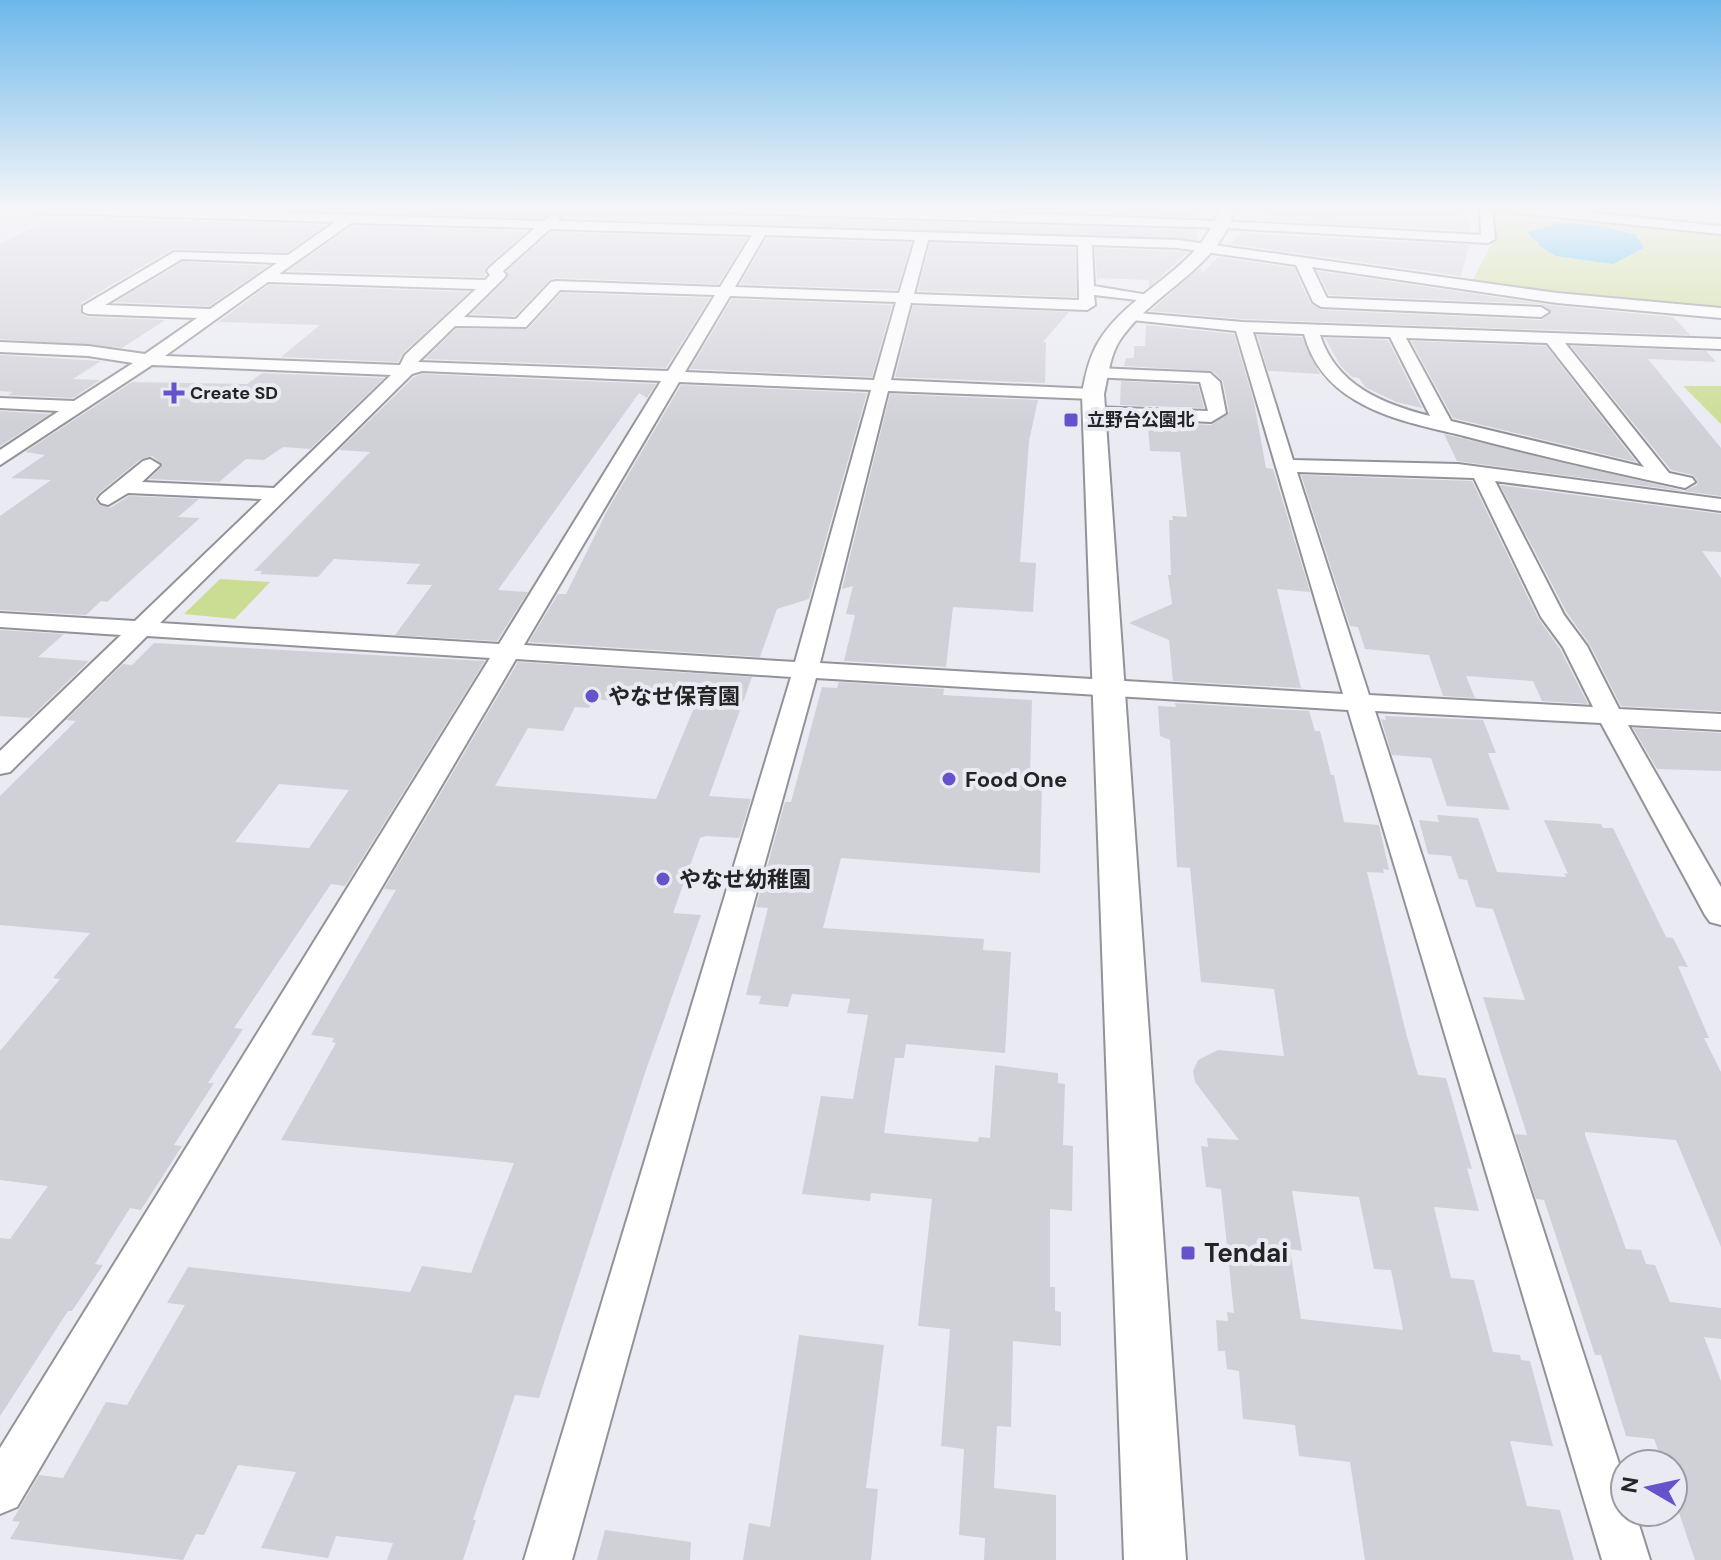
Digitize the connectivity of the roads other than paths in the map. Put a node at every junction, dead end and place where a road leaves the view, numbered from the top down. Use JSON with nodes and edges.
{"nodes":[{"id":1,"x":134,"y":282,"type":"edge"},
{"id":2,"x":259,"y":282,"type":"edge"},
{"id":3,"x":386,"y":282,"type":"edge"},
{"id":4,"x":492,"y":282,"type":"edge"},
{"id":5,"x":732,"y":282,"type":"edge"},
{"id":6,"x":909,"y":282,"type":"edge"},
{"id":7,"x":1086,"y":282,"type":"edge"},
{"id":8,"x":1169,"y":282,"type":"edge"},
{"id":9,"x":1311,"y":282,"type":"edge"},
{"id":10,"x":1447,"y":282,"type":"edge"},
{"id":11,"x":1462,"y":284,"type":"joint"},
{"id":12,"x":489,"y":285,"type":"junction"},
{"id":13,"x":1086,"y":289,"type":"junction"},
{"id":14,"x":725,"y":293,"type":"junction"},
{"id":15,"x":1528,"y":294,"type":"junction"},
{"id":16,"x":904,"y":299,"type":"junction"},
{"id":17,"x":1141,"y":307,"type":"junction"},
{"id":18,"x":1721,"y":313,"type":"edge"},
{"id":19,"x":213,"y":314,"type":"junction"},
{"id":20,"x":451,"y":321,"type":"junction"},
{"id":21,"x":1243,"y":327,"type":"junction"},
{"id":22,"x":1310,"y":329,"type":"junction"},
{"id":23,"x":1395,"y":332,"type":"junction"},
{"id":24,"x":1552,"y":338,"type":"junction"},
{"id":25,"x":1721,"y":344,"type":"edge"},
{"id":26,"x":0,"y":347,"type":"edge"},
{"id":27,"x":148,"y":360,"type":"junction"},
{"id":28,"x":406,"y":370,"type":"junction"},
{"id":29,"x":675,"y":377,"type":"junction"},
{"id":30,"x":880,"y":385,"type":"junction"},
{"id":31,"x":1094,"y":393,"type":"junction"},
{"id":32,"x":0,"y":403,"type":"edge"},
{"id":33,"x":78,"y":407,"type":"junction"},
{"id":34,"x":1444,"y":426,"type":"junction"},
{"id":35,"x":0,"y":459,"type":"edge"},
{"id":36,"x":150,"y":465,"type":"dead end"},
{"id":37,"x":1285,"y":466,"type":"junction"},
{"id":38,"x":1482,"y":474,"type":"junction"},
{"id":39,"x":1662,"y":477,"type":"junction"},
{"id":40,"x":1721,"y":489,"type":"edge"},
{"id":41,"x":278,"y":494,"type":"junction"},
{"id":42,"x":1721,"y":505,"type":"edge"},
{"id":43,"x":0,"y":620,"type":"edge"},
{"id":44,"x":139,"y":628,"type":"junction"},
{"id":45,"x":510,"y":650,"type":"junction"},
{"id":46,"x":806,"y":669,"type":"junction"},
{"id":47,"x":1109,"y":688,"type":"junction"},
{"id":48,"x":1359,"y":703,"type":"junction"},
{"id":49,"x":1610,"y":716,"type":"junction"},
{"id":50,"x":1721,"y":722,"type":"edge"},
{"id":51,"x":0,"y":766,"type":"edge"},
{"id":52,"x":1721,"y":915,"type":"edge"},
{"id":53,"x":0,"y":1491,"type":"edge"},
{"id":54,"x":548,"y":1560,"type":"edge"},
{"id":55,"x":1155,"y":1560,"type":"edge"},
{"id":56,"x":1626,"y":1560,"type":"edge"}],
"edges":[{"from":1,"to":19,"type":"street"},
{"from":2,"to":19,"type":"street"},
{"from":3,"to":12,"type":"street"},
{"from":4,"to":12,"type":"street"},
{"from":5,"to":14,"type":"street"},
{"from":6,"to":16,"type":"street"},
{"from":7,"to":13,"type":"street"},
{"from":8,"to":17,"type":"street"},
{"from":9,"to":15,"type":"street"},
{"from":10,"to":11,"type":"street"},
{"from":11,"to":15,"type":"street"},
{"from":12,"to":20,"type":"street"},
{"from":13,"to":16,"type":"street"},
{"from":13,"to":17,"type":"street"},
{"from":14,"to":16,"type":"street"},
{"from":14,"to":20,"type":"street"},
{"from":14,"to":29,"type":"street"},
{"from":15,"to":18,"type":"street"},
{"from":16,"to":30,"type":"street"},
{"from":17,"to":21,"type":"street"},
{"from":17,"to":31,"type":"street"},
{"from":19,"to":27,"type":"street"},
{"from":20,"to":28,"type":"street"},
{"from":21,"to":22,"type":"street"},
{"from":21,"to":37,"type":"street"},
{"from":22,"to":23,"type":"street"},
{"from":22,"to":34,"type":"street"},
{"from":23,"to":24,"type":"street"},
{"from":23,"to":34,"type":"street"},
{"from":24,"to":25,"type":"street"},
{"from":24,"to":39,"type":"street"},
{"from":26,"to":27,"type":"street"},
{"from":27,"to":28,"type":"street"},
{"from":27,"to":33,"type":"street"},
{"from":28,"to":29,"type":"street"},
{"from":28,"to":41,"type":"street"},
{"from":29,"to":30,"type":"street"},
{"from":29,"to":45,"type":"street"},
{"from":30,"to":31,"type":"street"},
{"from":30,"to":46,"type":"street"},
{"from":31,"to":31,"type":"street"},
{"from":31,"to":47,"type":"street"},
{"from":32,"to":33,"type":"street"},
{"from":33,"to":35,"type":"street"},
{"from":34,"to":39,"type":"street"},
{"from":36,"to":41,"type":"street"},
{"from":37,"to":38,"type":"street"},
{"from":37,"to":48,"type":"street"},
{"from":38,"to":42,"type":"street"},
{"from":38,"to":49,"type":"street"},
{"from":39,"to":40,"type":"street"},
{"from":41,"to":44,"type":"street"},
{"from":43,"to":44,"type":"street"},
{"from":44,"to":45,"type":"street"},
{"from":44,"to":51,"type":"street"},
{"from":45,"to":46,"type":"street"},
{"from":45,"to":53,"type":"street"},
{"from":46,"to":47,"type":"street"},
{"from":46,"to":54,"type":"street"},
{"from":47,"to":48,"type":"street"},
{"from":47,"to":55,"type":"street"},
{"from":48,"to":49,"type":"street"},
{"from":48,"to":56,"type":"street"},
{"from":49,"to":50,"type":"street"},
{"from":49,"to":52,"type":"street"}]}
